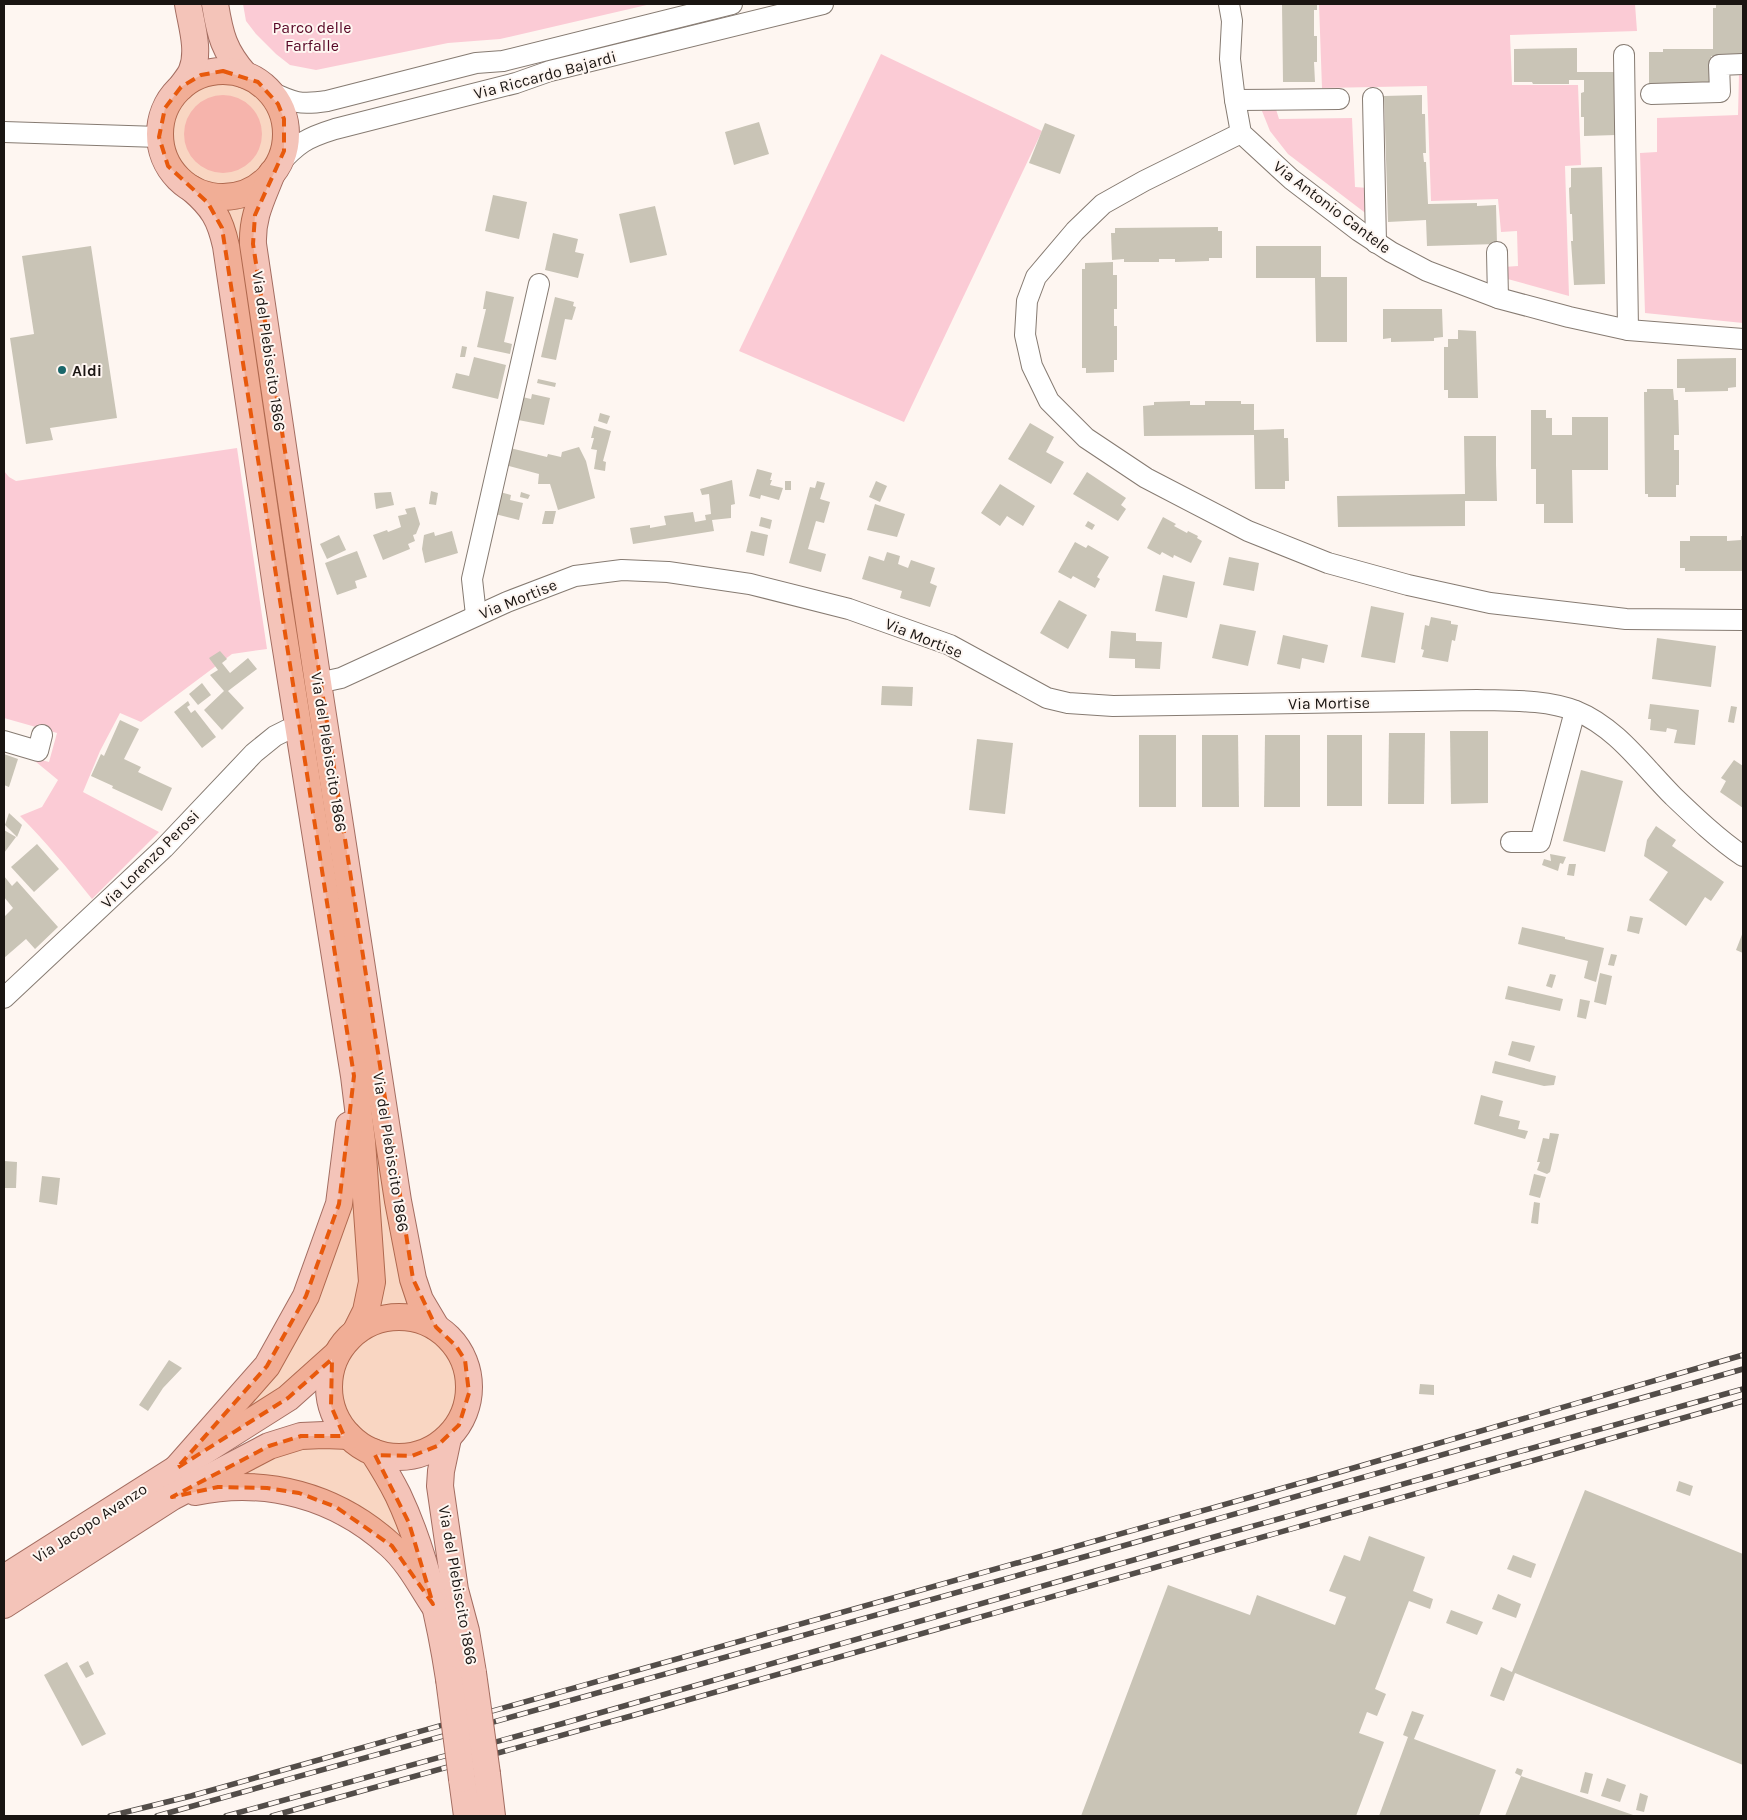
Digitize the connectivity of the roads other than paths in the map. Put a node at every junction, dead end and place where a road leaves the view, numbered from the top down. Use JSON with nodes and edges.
{"nodes":[{"id":1,"x":188,"y":4,"type":"edge"},
{"id":2,"x":216,"y":4,"type":"edge"},
{"id":3,"x":732,"y":4,"type":"edge"},
{"id":4,"x":822,"y":4,"type":"edge"},
{"id":5,"x":1233,"y":9,"type":"edge"},
{"id":6,"x":1624,"y":55,"type":"dead end"},
{"id":7,"x":1743,"y":64,"type":"edge"},
{"id":8,"x":245,"y":75,"type":"junction"},
{"id":9,"x":181,"y":86,"type":"junction"},
{"id":10,"x":269,"y":91,"type":"junction"},
{"id":11,"x":1652,"y":94,"type":"dead end"},
{"id":12,"x":1373,"y":98,"type":"dead end"},
{"id":13,"x":1339,"y":99,"type":"dead end"},
{"id":14,"x":1235,"y":100,"type":"junction"},
{"id":15,"x":4,"y":132,"type":"edge"},
{"id":16,"x":1241,"y":133,"type":"junction"},
{"id":17,"x":159,"y":137,"type":"junction"},
{"id":18,"x":275,"y":169,"type":"junction"},
{"id":19,"x":192,"y":189,"type":"junction"},
{"id":20,"x":1376,"y":243,"type":"junction"},
{"id":21,"x":1497,"y":252,"type":"dead end"},
{"id":22,"x":540,"y":284,"type":"dead end"},
{"id":23,"x":1498,"y":298,"type":"junction"},
{"id":24,"x":1628,"y":330,"type":"junction"},
{"id":25,"x":1743,"y":339,"type":"edge"},
{"id":26,"x":476,"y":615,"type":"junction"},
{"id":27,"x":1743,"y":620,"type":"edge"},
{"id":28,"x":318,"y":683,"type":"junction"},
{"id":29,"x":1575,"y":711,"type":"junction"},
{"id":30,"x":299,"y":728,"type":"junction"},
{"id":31,"x":42,"y":735,"type":"dead end"},
{"id":32,"x":4,"y":741,"type":"edge"},
{"id":33,"x":1511,"y":842,"type":"dead end"},
{"id":34,"x":1743,"y":856,"type":"edge"},
{"id":35,"x":4,"y":998,"type":"edge"},
{"id":36,"x":354,"y":1076,"type":"junction"},
{"id":37,"x":436,"y":1327,"type":"junction"},
{"id":38,"x":356,"y":1331,"type":"junction"},
{"id":39,"x":336,"y":1355,"type":"junction"},
{"id":40,"x":349,"y":1436,"type":"junction"},
{"id":41,"x":448,"y":1438,"type":"junction"},
{"id":42,"x":373,"y":1452,"type":"junction"},
{"id":43,"x":177,"y":1468,"type":"junction"},
{"id":44,"x":172,"y":1497,"type":"junction"},
{"id":45,"x":4,"y":1578,"type":"edge"},
{"id":46,"x":434,"y":1604,"type":"junction"},
{"id":47,"x":4,"y":1605,"type":"edge"},
{"id":48,"x":461,"y":1676,"type":"junction"},
{"id":49,"x":474,"y":1777,"type":"junction"},
{"id":50,"x":467,"y":1816,"type":"edge"},
{"id":51,"x":492,"y":1816,"type":"edge"}],
"edges":[{"from":1,"to":9,"type":"main road"},
{"from":2,"to":8,"type":"main road"},
{"from":3,"to":10,"type":"street","name":"Via Riccardo Bajardi"},
{"from":4,"to":18,"type":"street","name":"Via Riccardo Bajardi"},
{"from":5,"to":14,"type":"street"},
{"from":6,"to":24,"type":"street"},
{"from":7,"to":11,"type":"street"},
{"from":8,"to":9,"type":"main road"},
{"from":8,"to":10,"type":"main road"},
{"from":9,"to":17,"type":"main road"},
{"from":10,"to":18,"type":"main road"},
{"from":12,"to":20,"type":"street"},
{"from":13,"to":14,"type":"street"},
{"from":14,"to":16,"type":"street"},
{"from":15,"to":17,"type":"street"},
{"from":16,"to":20,"type":"street","name":"Via Antonio Cantele"},
{"from":16,"to":27,"type":"street"},
{"from":17,"to":19,"type":"main road"},
{"from":18,"to":19,"type":"main road"},
{"from":18,"to":28,"type":"main road","name":"Via del Plebiscito 1866"},
{"from":19,"to":30,"type":"main road","name":"Via del Plebiscito 1866"},
{"from":20,"to":23,"type":"street","name":"Via Antonio Cantele"},
{"from":21,"to":23,"type":"street"},
{"from":22,"to":26,"type":"street"},
{"from":23,"to":24,"type":"street","name":"Via Antonio Cantele"},
{"from":24,"to":25,"type":"street","name":"Via Antonio Cantele"},
{"from":26,"to":28,"type":"street","name":"Via Mortise"},
{"from":26,"to":29,"type":"street","name":"Via Mortise"},
{"from":28,"to":37,"type":"main road","name":"Via del Plebiscito 1866"},
{"from":29,"to":33,"type":"street"},
{"from":29,"to":34,"type":"street","name":"Via Mortise"},
{"from":30,"to":35,"type":"street","name":"Via Lorenzo Perosi"},
{"from":30,"to":36,"type":"main road","name":"Via del Plebiscito 1866"},
{"from":31,"to":32,"type":"street"},
{"from":36,"to":38,"type":"main road","name":"Via del Plebiscito 1866"},
{"from":36,"to":43,"type":"main road","name":"Via Jacopo Avanzo"},
{"from":37,"to":38,"type":"main road"},
{"from":37,"to":41,"type":"main road"},
{"from":38,"to":39,"type":"main road"},
{"from":39,"to":40,"type":"main road"},
{"from":39,"to":43,"type":"main road","name":"Via Jacopo Avanzo"},
{"from":40,"to":42,"type":"main road"},
{"from":40,"to":44,"type":"main road","name":"Via Jacopo Avanzo"},
{"from":41,"to":42,"type":"main road"},
{"from":41,"to":48,"type":"main road","name":"Via del Plebiscito 1866"},
{"from":42,"to":46,"type":"main road","name":"Via del Plebiscito 1866"},
{"from":43,"to":45,"type":"main road","name":"Via Jacopo Avanzo"},
{"from":44,"to":46,"type":"main road","name":"Via Jacopo Avanzo"},
{"from":44,"to":47,"type":"main road","name":"Via Jacopo Avanzo"},
{"from":46,"to":48,"type":"main road","name":"Via del Plebiscito 1866"},
{"from":48,"to":49,"type":"main road","bridge":true},
{"from":49,"to":50,"type":"main road"},
{"from":49,"to":51,"type":"main road"}]}
